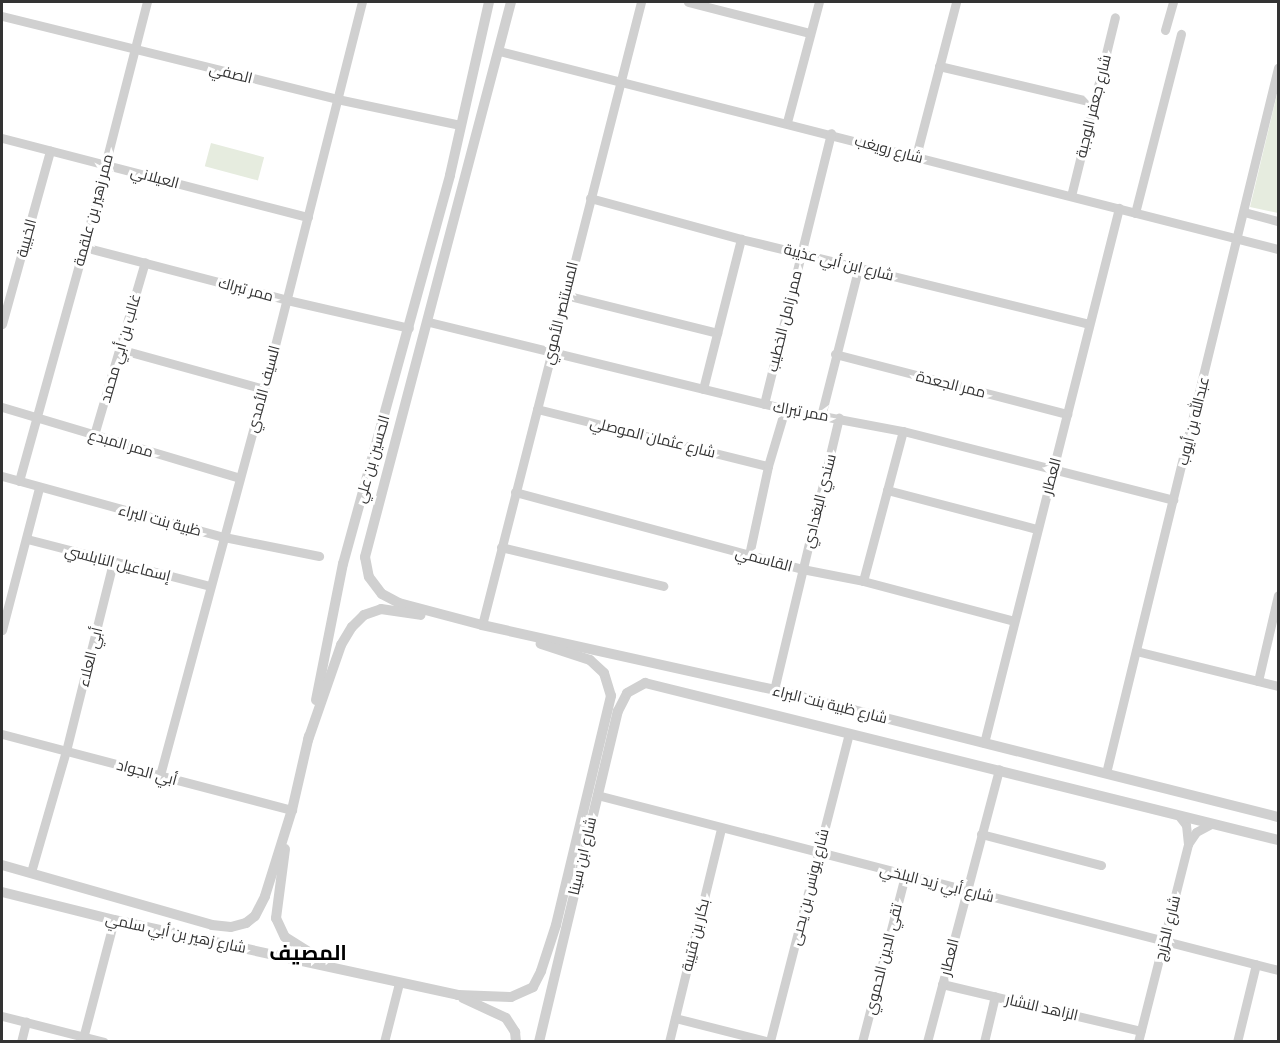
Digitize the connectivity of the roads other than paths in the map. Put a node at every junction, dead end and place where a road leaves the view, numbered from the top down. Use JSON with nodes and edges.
{"nodes":[{"id":1,"x":147,"y":2,"type":"edge"},
{"id":2,"x":362,"y":2,"type":"edge"},
{"id":3,"x":489,"y":2,"type":"edge"},
{"id":4,"x":511,"y":2,"type":"edge"},
{"id":5,"x":641,"y":2,"type":"edge"},
{"id":6,"x":688,"y":2,"type":"edge"},
{"id":7,"x":819,"y":2,"type":"edge"},
{"id":8,"x":956,"y":2,"type":"edge"},
{"id":9,"x":1173,"y":2,"type":"edge"},
{"id":10,"x":2,"y":16,"type":"edge"},
{"id":11,"x":1115,"y":17,"type":"dead end"},
{"id":12,"x":1165,"y":30,"type":"dead end"},
{"id":13,"x":810,"y":33,"type":"junction"},
{"id":14,"x":1181,"y":34,"type":"dead end"},
{"id":15,"x":135,"y":49,"type":"junction"},
{"id":16,"x":499,"y":51,"type":"junction"},
{"id":17,"x":939,"y":66,"type":"junction"},
{"id":18,"x":1278,"y":68,"type":"edge"},
{"id":19,"x":619,"y":82,"type":"junction"},
{"id":20,"x":337,"y":99,"type":"junction"},
{"id":21,"x":1093,"y":102,"type":"junction"},
{"id":22,"x":787,"y":122,"type":"junction"},
{"id":23,"x":460,"y":125,"type":"junction"},
{"id":24,"x":831,"y":133,"type":"junction"},
{"id":25,"x":2,"y":138,"type":"edge"},
{"id":26,"x":50,"y":151,"type":"junction"},
{"id":27,"x":916,"y":156,"type":"junction"},
{"id":28,"x":106,"y":164,"type":"junction"},
{"id":29,"x":1071,"y":196,"type":"junction"},
{"id":30,"x":590,"y":198,"type":"junction"},
{"id":31,"x":1119,"y":208,"type":"junction"},
{"id":32,"x":1244,"y":212,"type":"junction"},
{"id":33,"x":1135,"y":213,"type":"junction"},
{"id":34,"x":308,"y":217,"type":"junction"},
{"id":35,"x":1278,"y":220,"type":"edge"},
{"id":36,"x":741,"y":239,"type":"junction"},
{"id":37,"x":1237,"y":239,"type":"junction"},
{"id":38,"x":84,"y":247,"type":"junction"},
{"id":39,"x":1278,"y":249,"type":"edge"},
{"id":40,"x":801,"y":252,"type":"junction"},
{"id":41,"x":145,"y":262,"type":"junction"},
{"id":42,"x":859,"y":266,"type":"junction"},
{"id":43,"x":565,"y":295,"type":"junction"},
{"id":44,"x":287,"y":300,"type":"junction"},
{"id":45,"x":429,"y":322,"type":"junction"},
{"id":46,"x":2,"y":324,"type":"edge"},
{"id":47,"x":1089,"y":324,"type":"junction"},
{"id":48,"x":409,"y":328,"type":"junction"},
{"id":49,"x":717,"y":333,"type":"junction"},
{"id":50,"x":119,"y":349,"type":"junction"},
{"id":51,"x":550,"y":352,"type":"junction"},
{"id":52,"x":835,"y":354,"type":"junction"},
{"id":53,"x":264,"y":389,"type":"junction"},
{"id":54,"x":703,"y":389,"type":"junction"},
{"id":55,"x":764,"y":404,"type":"junction"},
{"id":56,"x":2,"y":409,"type":"edge"},
{"id":57,"x":537,"y":409,"type":"junction"},
{"id":58,"x":785,"y":409,"type":"junction"},
{"id":59,"x":1067,"y":414,"type":"junction"},
{"id":60,"x":820,"y":416,"type":"junction"},
{"id":61,"x":36,"y":417,"type":"junction"},
{"id":62,"x":839,"y":417,"type":"junction"},
{"id":63,"x":903,"y":431,"type":"junction"},
{"id":64,"x":94,"y":435,"type":"junction"},
{"id":65,"x":768,"y":466,"type":"junction"},
{"id":66,"x":1053,"y":470,"type":"junction"},
{"id":67,"x":2,"y":476,"type":"edge"},
{"id":68,"x":240,"y":478,"type":"junction"},
{"id":69,"x":19,"y":481,"type":"junction"},
{"id":70,"x":39,"y":488,"type":"junction"},
{"id":71,"x":887,"y":490,"type":"junction"},
{"id":72,"x":515,"y":492,"type":"junction"},
{"id":73,"x":1173,"y":500,"type":"junction"},
{"id":74,"x":1037,"y":529,"type":"junction"},
{"id":75,"x":224,"y":537,"type":"junction"},
{"id":76,"x":27,"y":539,"type":"junction"},
{"id":77,"x":501,"y":547,"type":"junction"},
{"id":78,"x":749,"y":555,"type":"junction"},
{"id":79,"x":319,"y":556,"type":"dead end"},
{"id":80,"x":114,"y":562,"type":"junction"},
{"id":81,"x":802,"y":569,"type":"junction"},
{"id":82,"x":863,"y":582,"type":"junction"},
{"id":83,"x":210,"y":586,"type":"junction"},
{"id":84,"x":663,"y":586,"type":"dead end"},
{"id":85,"x":382,"y":594,"type":"joint"},
{"id":86,"x":1278,"y":595,"type":"edge"},
{"id":87,"x":1014,"y":621,"type":"junction"},
{"id":88,"x":482,"y":625,"type":"junction"},
{"id":89,"x":2,"y":630,"type":"edge"},
{"id":90,"x":1136,"y":651,"type":"junction"},
{"id":91,"x":1258,"y":681,"type":"junction"},
{"id":92,"x":645,"y":683,"type":"joint"},
{"id":93,"x":1278,"y":686,"type":"edge"},
{"id":94,"x":774,"y":690,"type":"junction"},
{"id":95,"x":849,"y":733,"type":"junction"},
{"id":96,"x":2,"y":734,"type":"edge"},
{"id":97,"x":308,"y":740,"type":"junction"},
{"id":98,"x":984,"y":743,"type":"junction"},
{"id":99,"x":66,"y":751,"type":"junction"},
{"id":100,"x":999,"y":769,"type":"junction"},
{"id":101,"x":1106,"y":773,"type":"junction"},
{"id":102,"x":160,"y":775,"type":"junction"},
{"id":103,"x":597,"y":795,"type":"junction"},
{"id":104,"x":292,"y":810,"type":"junction"},
{"id":105,"x":1179,"y":816,"type":"junction"},
{"id":106,"x":1278,"y":817,"type":"edge"},
{"id":107,"x":1211,"y":824,"type":"junction"},
{"id":108,"x":722,"y":829,"type":"junction"},
{"id":109,"x":981,"y":834,"type":"junction"},
{"id":110,"x":1278,"y":840,"type":"edge"},
{"id":111,"x":1188,"y":844,"type":"junction"},
{"id":112,"x":817,"y":853,"type":"junction"},
{"id":113,"x":2,"y":865,"type":"edge"},
{"id":114,"x":1101,"y":865,"type":"dead end"},
{"id":115,"x":31,"y":872,"type":"junction"},
{"id":116,"x":905,"y":876,"type":"junction"},
{"id":117,"x":966,"y":891,"type":"junction"},
{"id":118,"x":2,"y":892,"type":"edge"},
{"id":119,"x":255,"y":916,"type":"joint"},
{"id":120,"x":114,"y":920,"type":"junction"},
{"id":121,"x":1164,"y":939,"type":"junction"},
{"id":122,"x":1256,"y":964,"type":"junction"},
{"id":123,"x":332,"y":966,"type":"junction"},
{"id":124,"x":1278,"y":970,"type":"edge"},
{"id":125,"x":399,"y":983,"type":"junction"},
{"id":126,"x":942,"y":984,"type":"junction"},
{"id":127,"x":458,"y":995,"type":"junction"},
{"id":128,"x":995,"y":996,"type":"junction"},
{"id":129,"x":2,"y":1016,"type":"edge"},
{"id":130,"x":675,"y":1018,"type":"junction"},
{"id":131,"x":26,"y":1022,"type":"junction"},
{"id":132,"x":1141,"y":1031,"type":"junction"},
{"id":133,"x":82,"y":1039,"type":"edge"},
{"id":134,"x":21,"y":1041,"type":"edge"},
{"id":135,"x":104,"y":1041,"type":"edge"},
{"id":136,"x":384,"y":1041,"type":"edge"},
{"id":137,"x":516,"y":1041,"type":"edge"},
{"id":138,"x":539,"y":1041,"type":"edge"},
{"id":139,"x":669,"y":1041,"type":"edge"},
{"id":140,"x":770,"y":1041,"type":"edge"},
{"id":141,"x":862,"y":1041,"type":"edge"},
{"id":142,"x":927,"y":1041,"type":"edge"},
{"id":143,"x":984,"y":1041,"type":"edge"},
{"id":144,"x":1138,"y":1041,"type":"edge"},
{"id":145,"x":1237,"y":1041,"type":"edge"}],
"edges":[{"from":1,"to":15,"type":"street","name":"ممر زهير بن علقمة"},
{"from":2,"to":20,"type":"street","name":"السيف الأمدي"},
{"from":3,"to":23,"type":"street","name":"الحسين بن علي"},
{"from":4,"to":16,"type":"street","name":"الحسين بن علي"},
{"from":5,"to":19,"type":"street","name":"المستنصر الأموي"},
{"from":6,"to":13,"type":"street"},
{"from":7,"to":13,"type":"street"},
{"from":8,"to":17,"type":"street"},
{"from":9,"to":12,"type":"street"},
{"from":10,"to":15,"type":"street","name":"الصفي"},
{"from":11,"to":21,"type":"street","name":"شارع جعفر الوجبة"},
{"from":13,"to":22,"type":"street"},
{"from":14,"to":33,"type":"street"},
{"from":15,"to":20,"type":"street","name":"الصفي"},
{"from":15,"to":28,"type":"street","name":"ممر زهير بن علقمة"},
{"from":16,"to":19,"type":"street","name":"شارع رويغب"},
{"from":16,"to":45,"type":"street","name":"الحسين بن علي"},
{"from":17,"to":21,"type":"street"},
{"from":17,"to":27,"type":"street"},
{"from":18,"to":32,"type":"street","name":"عبدالله بن أيوب"},
{"from":19,"to":22,"type":"street","name":"شارع رويغب"},
{"from":19,"to":30,"type":"street","name":"المستنصر الأموي"},
{"from":20,"to":23,"type":"street","name":"الصفي"},
{"from":20,"to":34,"type":"street","name":"السيف الأمدي"},
{"from":21,"to":29,"type":"street","name":"شارع جعفر الوجبة"},
{"from":22,"to":24,"type":"street","name":"شارع رويغب"},
{"from":23,"to":48,"type":"street","name":"الحسين بن علي"},
{"from":24,"to":27,"type":"street","name":"شارع رويغب"},
{"from":24,"to":40,"type":"street","name":"ممر زامل الخطيب"},
{"from":25,"to":26,"type":"street","name":"العيلاني"},
{"from":26,"to":28,"type":"street","name":"العيلاني"},
{"from":26,"to":46,"type":"street","name":"الخبيبة"},
{"from":27,"to":29,"type":"street","name":"شارع رويغب"},
{"from":28,"to":34,"type":"street","name":"العيلاني"},
{"from":28,"to":38,"type":"street","name":"ممر زهير بن علقمة"},
{"from":29,"to":31,"type":"street","name":"شارع رويغب"},
{"from":30,"to":36,"type":"street","name":"شارع ابن أبي عذيبة"},
{"from":30,"to":43,"type":"street","name":"المستنصر الأموي"},
{"from":31,"to":33,"type":"street","name":"شارع رويغب"},
{"from":31,"to":47,"type":"street","name":"العطار"},
{"from":32,"to":35,"type":"street"},
{"from":32,"to":37,"type":"street","name":"عبدالله بن أيوب"},
{"from":33,"to":37,"type":"street","name":"شارع رويغب"},
{"from":34,"to":44,"type":"street","name":"السيف الأمدي"},
{"from":36,"to":40,"type":"street","name":"شارع ابن أبي عذيبة"},
{"from":36,"to":49,"type":"street"},
{"from":37,"to":39,"type":"street","name":"شارع رويغب"},
{"from":37,"to":73,"type":"street","name":"عبدالله بن أيوب"},
{"from":38,"to":41,"type":"street","name":"ممر تبراك"},
{"from":38,"to":61,"type":"street","name":"ممر زهير بن علقمة"},
{"from":40,"to":42,"type":"street","name":"شارع ابن أبي عذيبة"},
{"from":40,"to":55,"type":"street","name":"ممر زامل الخطيب"},
{"from":41,"to":44,"type":"street","name":"ممر تبراك"},
{"from":41,"to":50,"type":"street","name":"غالب بن أبي محمد"},
{"from":42,"to":47,"type":"street","name":"شارع ابن أبي عذيبة"},
{"from":42,"to":52,"type":"street"},
{"from":43,"to":49,"type":"street"},
{"from":43,"to":51,"type":"street","name":"المستنصر الأموي"},
{"from":44,"to":48,"type":"street","name":"ممر تبراك"},
{"from":44,"to":53,"type":"street","name":"السيف الأمدي"},
{"from":45,"to":51,"type":"street","name":"ممر تبراك"},
{"from":45,"to":85,"type":"street","name":"الحسين بن علي"},
{"from":47,"to":59,"type":"street","name":"العطار"},
{"from":48,"to":97,"type":"street","name":"الحسين بن علي"},
{"from":49,"to":54,"type":"street"},
{"from":50,"to":53,"type":"street"},
{"from":50,"to":64,"type":"street","name":"غالب بن أبي محمد"},
{"from":51,"to":54,"type":"street","name":"ممر تبراك"},
{"from":51,"to":57,"type":"street","name":"المستنصر الأموي"},
{"from":52,"to":59,"type":"street","name":"ممر الجعدة"},
{"from":52,"to":60,"type":"street"},
{"from":53,"to":68,"type":"street","name":"السيف الأمدي"},
{"from":54,"to":55,"type":"street","name":"ممر تبراك"},
{"from":55,"to":58,"type":"street","name":"ممر تبراك"},
{"from":56,"to":61,"type":"street","name":"ممر المبدع"},
{"from":57,"to":65,"type":"street","name":"شارع عثمان الموصلي"},
{"from":57,"to":72,"type":"street","name":"المستنصر الأموي"},
{"from":58,"to":60,"type":"street","name":"ممر تبراك"},
{"from":58,"to":65,"type":"street"},
{"from":59,"to":66,"type":"street","name":"العطار"},
{"from":60,"to":62,"type":"street","name":"ممر تبراك"},
{"from":61,"to":64,"type":"street","name":"ممر المبدع"},
{"from":61,"to":69,"type":"street","name":"ممر زهير بن علقمة"},
{"from":62,"to":63,"type":"street","name":"ممر تبراك"},
{"from":62,"to":81,"type":"street","name":"سندي البغدادي"},
{"from":63,"to":66,"type":"street","name":"ممر تبراك"},
{"from":63,"to":71,"type":"street"},
{"from":64,"to":68,"type":"street","name":"ممر المبدع"},
{"from":65,"to":78,"type":"street"},
{"from":66,"to":73,"type":"street","name":"ممر تبراك"},
{"from":66,"to":74,"type":"street","name":"العطار"},
{"from":67,"to":69,"type":"street","name":"ظبية بنت البراء"},
{"from":68,"to":75,"type":"street","name":"السيف الأمدي"},
{"from":69,"to":70,"type":"street","name":"ظبية بنت البراء"},
{"from":70,"to":75,"type":"street","name":"ظبية بنت البراء"},
{"from":70,"to":76,"type":"street"},
{"from":71,"to":74,"type":"street"},
{"from":71,"to":82,"type":"street"},
{"from":72,"to":77,"type":"street","name":"المستنصر الأموي"},
{"from":72,"to":78,"type":"street","name":"القاسمي"},
{"from":73,"to":90,"type":"street","name":"عبدالله بن أيوب"},
{"from":74,"to":87,"type":"street","name":"العطار"},
{"from":75,"to":79,"type":"street","name":"ظبية بنت البراء"},
{"from":75,"to":83,"type":"street","name":"السيف الأمدي"},
{"from":76,"to":80,"type":"street","name":"إسماعيل النابلسي"},
{"from":76,"to":89,"type":"street"},
{"from":77,"to":84,"type":"street"},
{"from":77,"to":88,"type":"street","name":"المستنصر الأموي"},
{"from":78,"to":81,"type":"street","name":"القاسمي"},
{"from":80,"to":83,"type":"street","name":"إسماعيل النابلسي"},
{"from":80,"to":99,"type":"street","name":"أبي العلاء"},
{"from":81,"to":82,"type":"street","name":"القاسمي"},
{"from":81,"to":94,"type":"street","name":"سندي البغدادي"},
{"from":82,"to":87,"type":"street","name":"القاسمي"},
{"from":83,"to":102,"type":"street","name":"السيف الأمدي"},
{"from":85,"to":88,"type":"street","name":"شارع ظبية بنت البراء"},
{"from":86,"to":91,"type":"street"},
{"from":87,"to":98,"type":"street","name":"العطار"},
{"from":88,"to":94,"type":"street","name":"شارع ظبية بنت البراء"},
{"from":88,"to":97,"type":"street"},
{"from":88,"to":127,"type":"street"},
{"from":90,"to":91,"type":"street"},
{"from":90,"to":101,"type":"street","name":"عبدالله بن أيوب"},
{"from":91,"to":93,"type":"street"},
{"from":92,"to":95,"type":"street","name":"شارع ظبية بنت البراء"},
{"from":92,"to":103,"type":"street","name":"شارع ابن سينا"},
{"from":94,"to":98,"type":"street","name":"شارع ظبية بنت البراء"},
{"from":95,"to":100,"type":"street","name":"شارع ظبية بنت البراء"},
{"from":95,"to":112,"type":"street","name":"شارع يونس بن يحىى"},
{"from":96,"to":99,"type":"street","name":"أبي الجواد"},
{"from":97,"to":104,"type":"street","name":"الحسين بن علي"},
{"from":98,"to":101,"type":"street","name":"شارع ظبية بنت البراء"},
{"from":99,"to":102,"type":"street","name":"أبي الجواد"},
{"from":99,"to":115,"type":"street","name":"أبي العلاء"},
{"from":100,"to":105,"type":"street","name":"شارع ظبية بنت البراء"},
{"from":100,"to":109,"type":"street","name":"العطار"},
{"from":101,"to":106,"type":"street","name":"شارع ظبية بنت البراء"},
{"from":102,"to":104,"type":"street","name":"أبي الجواد"},
{"from":103,"to":108,"type":"street","name":"شارع أبي زيد البلخي"},
{"from":103,"to":138,"type":"street","name":"شارع ابن سينا"},
{"from":104,"to":119,"type":"street","name":"الحسين بن علي"},
{"from":104,"to":123,"type":"street"},
{"from":105,"to":107,"type":"street","name":"شارع ظبية بنت البراء"},
{"from":105,"to":111,"type":"street"},
{"from":107,"to":110,"type":"street","name":"شارع ظبية بنت البراء"},
{"from":107,"to":111,"type":"street"},
{"from":108,"to":112,"type":"street","name":"شارع أبي زيد البلخي"},
{"from":108,"to":130,"type":"street","name":"بكار بن قتيبة"},
{"from":109,"to":114,"type":"street"},
{"from":109,"to":117,"type":"street","name":"العطار"},
{"from":111,"to":121,"type":"street","name":"شارع الخزرج"},
{"from":112,"to":116,"type":"street","name":"شارع أبي زيد البلخي"},
{"from":112,"to":140,"type":"street","name":"شارع يونس بن يحىى"},
{"from":113,"to":115,"type":"street","name":"شارع زهير بن أبي سلمي"},
{"from":115,"to":119,"type":"street","name":"شارع زهير بن أبي سلمي"},
{"from":116,"to":117,"type":"street","name":"شارع أبي زيد البلخي"},
{"from":116,"to":141,"type":"street","name":"تقي الدين الحموي"},
{"from":117,"to":121,"type":"street","name":"شارع أبي زيد البلخي"},
{"from":117,"to":126,"type":"street","name":"العطار"},
{"from":118,"to":120,"type":"street","name":"شارع زهير بن أبي سلمي"},
{"from":120,"to":123,"type":"street","name":"شارع زهير بن أبي سلمي"},
{"from":120,"to":133,"type":"street"},
{"from":121,"to":122,"type":"street","name":"شارع أبي زيد البلخي"},
{"from":121,"to":132,"type":"street","name":"شارع الخزرج"},
{"from":122,"to":124,"type":"street","name":"شارع أبي زيد البلخي"},
{"from":122,"to":145,"type":"street"},
{"from":123,"to":125,"type":"street","name":"شارع زهير بن أبي سلمي"},
{"from":125,"to":127,"type":"street","name":"شارع زهير بن أبي سلمي"},
{"from":125,"to":136,"type":"street"},
{"from":126,"to":128,"type":"street","name":"الزاهد النشار"},
{"from":126,"to":142,"type":"street","name":"العطار"},
{"from":127,"to":137,"type":"street"},
{"from":128,"to":132,"type":"street","name":"الزاهد النشار"},
{"from":128,"to":143,"type":"street"},
{"from":129,"to":131,"type":"street"},
{"from":130,"to":139,"type":"street","name":"بكار بن قتيبة"},
{"from":130,"to":140,"type":"street"},
{"from":131,"to":133,"type":"street"},
{"from":131,"to":134,"type":"street"},
{"from":132,"to":144,"type":"street","name":"شارع الخزرج"},
{"from":133,"to":135,"type":"street"}]}
